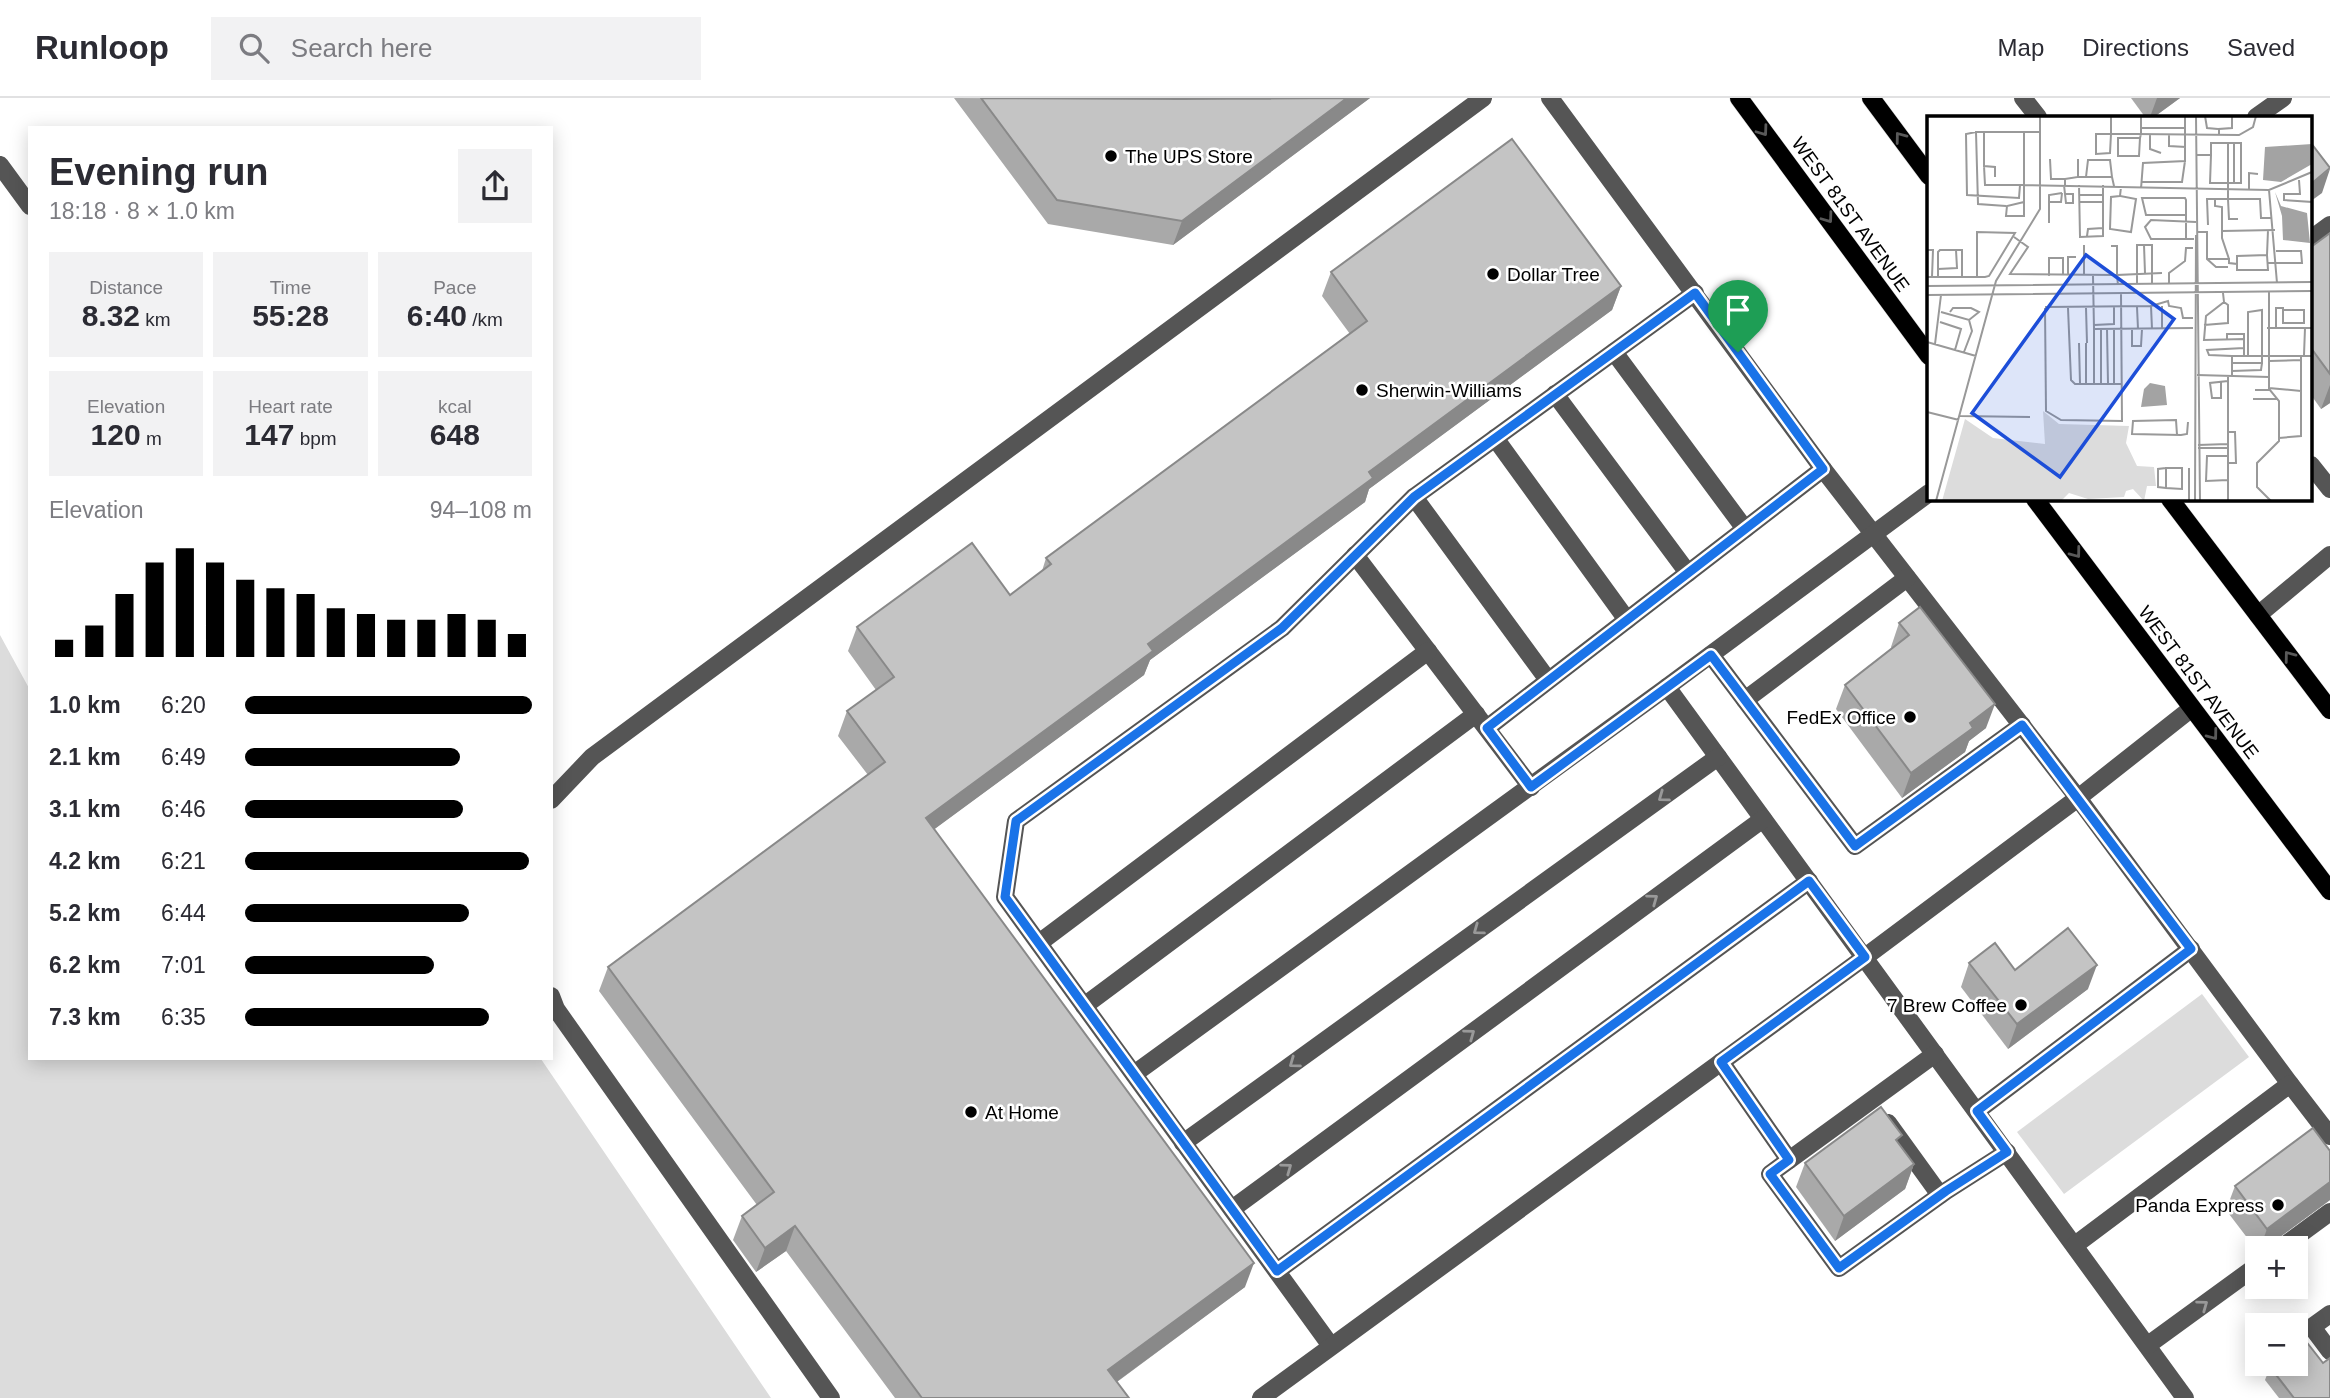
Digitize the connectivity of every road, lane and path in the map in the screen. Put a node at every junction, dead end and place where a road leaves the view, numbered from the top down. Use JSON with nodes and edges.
{"nodes":[{"id":1,"x":1483,"y":98,"type":"edge"},
{"id":2,"x":1550,"y":98,"type":"edge"},
{"id":3,"x":1739,"y":98,"type":"edge"},
{"id":4,"x":1871,"y":98,"type":"edge"},
{"id":5,"x":2023,"y":98,"type":"edge"},
{"id":6,"x":2283,"y":98,"type":"edge"},
{"id":7,"x":2037,"y":116,"type":"edge"},
{"id":8,"x":2257,"y":116,"type":"edge"},
{"id":9,"x":0,"y":165,"type":"edge"},
{"id":10,"x":1927,"y":173,"type":"edge"},
{"id":11,"x":28,"y":203,"type":"edge"},
{"id":12,"x":2330,"y":225,"type":"edge"},
{"id":13,"x":2312,"y":238,"type":"edge"},
{"id":14,"x":1695,"y":293,"type":"junction"},
{"id":15,"x":1614,"y":352,"type":"junction"},
{"id":16,"x":1927,"y":353,"type":"edge"},
{"id":17,"x":1555,"y":394,"type":"junction"},
{"id":18,"x":1495,"y":438,"type":"junction"},
{"id":19,"x":2312,"y":466,"type":"edge"},
{"id":20,"x":1823,"y":469,"type":"junction"},
{"id":21,"x":2330,"y":489,"type":"edge"},
{"id":22,"x":1927,"y":494,"type":"edge"},
{"id":23,"x":1414,"y":497,"type":"junction"},
{"id":24,"x":2036,"y":500,"type":"edge"},
{"id":25,"x":2171,"y":500,"type":"edge"},
{"id":26,"x":1745,"y":528,"type":"junction"},
{"id":27,"x":1873,"y":534,"type":"junction"},
{"id":28,"x":1355,"y":555,"type":"junction"},
{"id":29,"x":2330,"y":555,"type":"edge"},
{"id":30,"x":1688,"y":573,"type":"junction"},
{"id":31,"x":1907,"y":578,"type":"junction"},
{"id":32,"x":2258,"y":615,"type":"junction"},
{"id":33,"x":1627,"y":620,"type":"junction"},
{"id":34,"x":1428,"y":651,"type":"junction"},
{"id":35,"x":1711,"y":655,"type":"junction"},
{"id":36,"x":1548,"y":680,"type":"junction"},
{"id":37,"x":1667,"y":687,"type":"junction"},
{"id":38,"x":1745,"y":700,"type":"junction"},
{"id":39,"x":2192,"y":708,"type":"junction"},
{"id":40,"x":2330,"y":710,"type":"edge"},
{"id":41,"x":1482,"y":721,"type":"junction"},
{"id":42,"x":2022,"y":725,"type":"junction"},
{"id":43,"x":1718,"y":757,"type":"junction"},
{"id":44,"x":1531,"y":787,"type":"junction"},
{"id":45,"x":553,"y":798,"type":"edge"},
{"id":46,"x":2078,"y":798,"type":"junction"},
{"id":47,"x":1763,"y":819,"type":"junction"},
{"id":48,"x":1809,"y":881,"type":"junction"},
{"id":49,"x":2330,"y":891,"type":"edge"},
{"id":50,"x":1039,"y":943,"type":"junction"},
{"id":51,"x":2191,"y":949,"type":"junction"},
{"id":52,"x":1865,"y":957,"type":"junction"},
{"id":53,"x":553,"y":1001,"type":"edge"},
{"id":54,"x":1084,"y":1006,"type":"junction"},
{"id":55,"x":1935,"y":1054,"type":"junction"},
{"id":56,"x":1721,"y":1062,"type":"junction"},
{"id":57,"x":1134,"y":1074,"type":"junction"},
{"id":58,"x":2290,"y":1084,"type":"junction"},
{"id":59,"x":1871,"y":1100,"type":"junction"},
{"id":60,"x":1977,"y":1111,"type":"junction"},
{"id":61,"x":2330,"y":1136,"type":"edge"},
{"id":62,"x":1184,"y":1143,"type":"junction"},
{"id":63,"x":2007,"y":1152,"type":"junction"},
{"id":64,"x":1789,"y":1160,"type":"junction"},
{"id":65,"x":1940,"y":1195,"type":"junction"},
{"id":66,"x":1231,"y":1209,"type":"junction"},
{"id":67,"x":2330,"y":1212,"type":"edge"},
{"id":68,"x":2297,"y":1236,"type":"edge"},
{"id":69,"x":2075,"y":1245,"type":"junction"},
{"id":70,"x":1277,"y":1271,"type":"junction"},
{"id":71,"x":2245,"y":1274,"type":"edge"},
{"id":72,"x":2330,"y":1314,"type":"edge"},
{"id":73,"x":2148,"y":1345,"type":"junction"},
{"id":74,"x":1331,"y":1346,"type":"junction"},
{"id":75,"x":2330,"y":1350,"type":"edge"},
{"id":76,"x":831,"y":1398,"type":"edge"},
{"id":77,"x":1261,"y":1398,"type":"edge"},
{"id":78,"x":2185,"y":1398,"type":"edge"}],
"edges":[{"from":1,"to":45,"type":"street"},
{"from":2,"to":14,"type":"street"},
{"from":3,"to":16,"type":"main road","name":"WEST 81ST AVENUE","one_way":true},
{"from":10,"to":4,"type":"main road","one_way":true},
{"from":5,"to":7,"type":"street"},
{"from":6,"to":8,"type":"street"},
{"from":9,"to":11,"type":"street"},
{"from":12,"to":13,"type":"street"},
{"from":14,"to":15,"type":"street"},
{"from":14,"to":20,"type":"street"},
{"from":15,"to":17,"type":"street"},
{"from":15,"to":26,"type":"street"},
{"from":17,"to":18,"type":"street"},
{"from":17,"to":30,"type":"street"},
{"from":18,"to":23,"type":"street"},
{"from":18,"to":33,"type":"street"},
{"from":19,"to":21,"type":"street"},
{"from":20,"to":26,"type":"street"},
{"from":20,"to":27,"type":"street"},
{"from":22,"to":27,"type":"street"},
{"from":23,"to":28,"type":"street"},
{"from":23,"to":36,"type":"street"},
{"from":24,"to":39,"type":"main road","name":"WEST 81ST AVENUE","one_way":true},
{"from":25,"to":32,"type":"main road"},
{"from":26,"to":30,"type":"street"},
{"from":27,"to":31,"type":"street"},
{"from":27,"to":35,"type":"street"},
{"from":28,"to":34,"type":"street"},
{"from":28,"to":50,"type":"street"},
{"from":29,"to":32,"type":"street"},
{"from":30,"to":33,"type":"street"},
{"from":31,"to":38,"type":"street"},
{"from":31,"to":42,"type":"street"},
{"from":40,"to":32,"type":"main road","one_way":true},
{"from":33,"to":36,"type":"street"},
{"from":34,"to":41,"type":"street"},
{"from":34,"to":50,"type":"street"},
{"from":35,"to":37,"type":"street"},
{"from":35,"to":38,"type":"street"},
{"from":36,"to":41,"type":"street"},
{"from":37,"to":43,"type":"street"},
{"from":37,"to":44,"type":"street"},
{"from":38,"to":42,"type":"street"},
{"from":39,"to":46,"type":"street"},
{"from":39,"to":49,"type":"main road","name":"WEST 81ST AVENUE","one_way":true},
{"from":41,"to":44,"type":"street"},
{"from":41,"to":54,"type":"street"},
{"from":42,"to":46,"type":"street"},
{"from":43,"to":47,"type":"street"},
{"from":43,"to":62,"type":"street","one_way":true},
{"from":44,"to":57,"type":"street"},
{"from":46,"to":51,"type":"street"},
{"from":46,"to":52,"type":"street"},
{"from":47,"to":48,"type":"street"},
{"from":66,"to":47,"type":"street","one_way":true},
{"from":48,"to":52,"type":"street"},
{"from":48,"to":70,"type":"street"},
{"from":50,"to":54,"type":"street"},
{"from":51,"to":58,"type":"street"},
{"from":51,"to":60,"type":"street"},
{"from":52,"to":55,"type":"street"},
{"from":52,"to":56,"type":"street"},
{"from":53,"to":76,"type":"street"},
{"from":54,"to":57,"type":"street"},
{"from":55,"to":59,"type":"street"},
{"from":55,"to":60,"type":"street"},
{"from":56,"to":64,"type":"street"},
{"from":56,"to":74,"type":"street"},
{"from":57,"to":62,"type":"street"},
{"from":58,"to":61,"type":"street"},
{"from":58,"to":69,"type":"street"},
{"from":59,"to":64,"type":"street"},
{"from":59,"to":65,"type":"street"},
{"from":60,"to":63,"type":"street"},
{"from":62,"to":66,"type":"street"},
{"from":63,"to":65,"type":"street"},
{"from":63,"to":69,"type":"street"},
{"from":64,"to":65,"type":"street"},
{"from":66,"to":70,"type":"street"},
{"from":67,"to":68,"type":"street"},
{"from":69,"to":73,"type":"street"},
{"from":70,"to":74,"type":"street"},
{"from":73,"to":71,"type":"street","one_way":true},
{"from":72,"to":75,"type":"street"},
{"from":73,"to":78,"type":"street"},
{"from":74,"to":77,"type":"street"}]}
